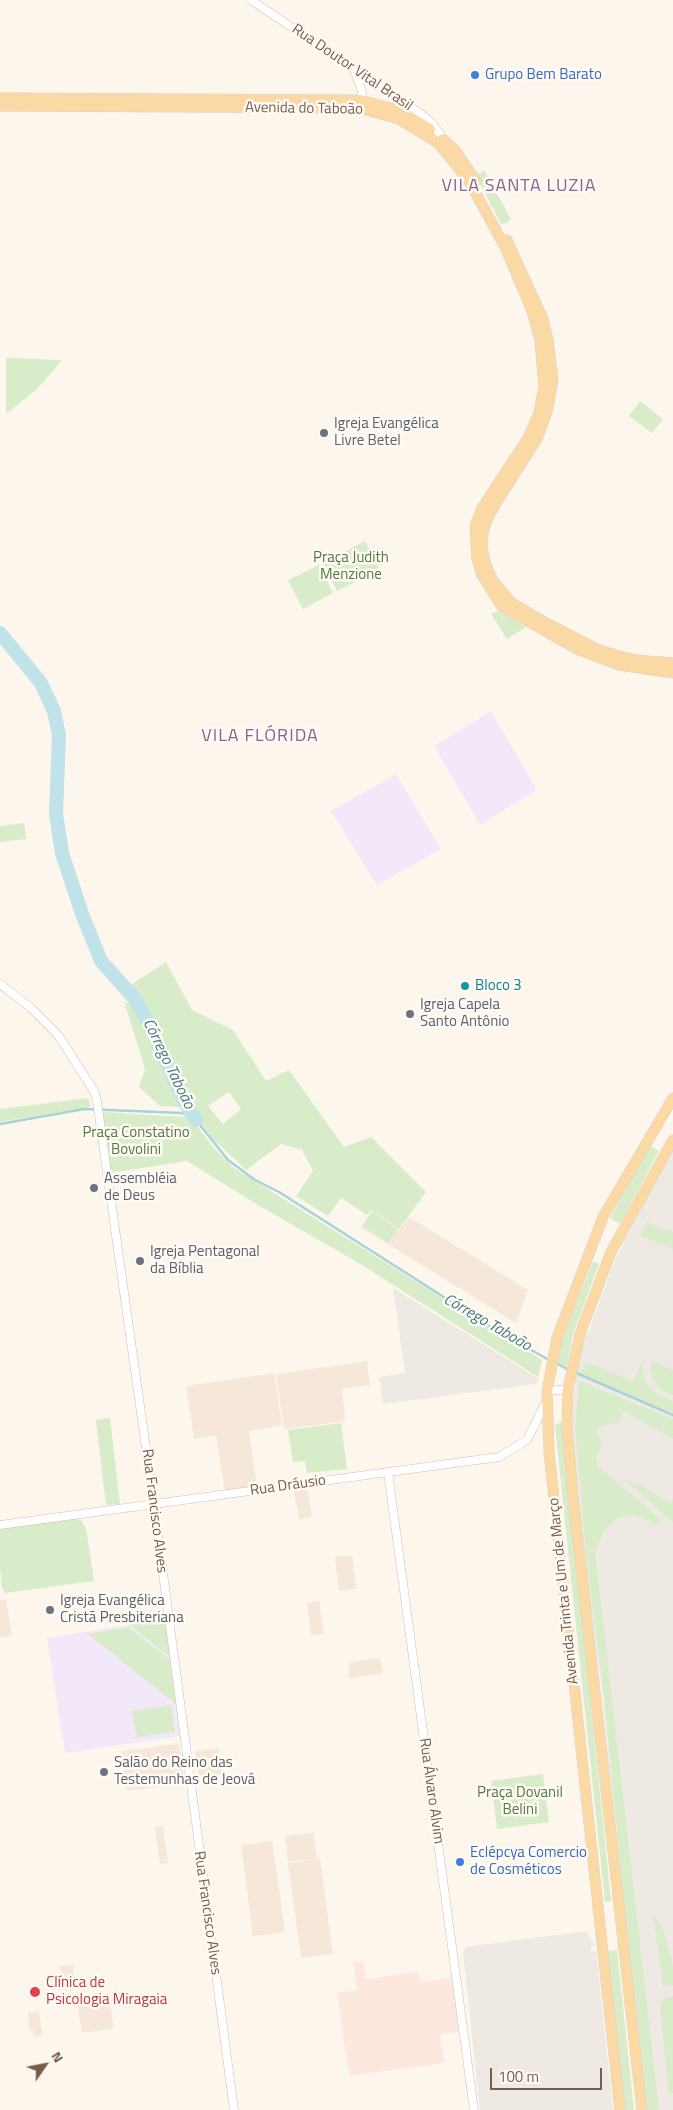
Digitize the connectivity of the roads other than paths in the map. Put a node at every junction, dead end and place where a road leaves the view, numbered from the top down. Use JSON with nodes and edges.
{"nodes":[{"id":1,"x":252,"y":0,"type":"edge"},
{"id":2,"x":354,"y":69,"type":"junction"},
{"id":3,"x":378,"y":84,"type":"junction"},
{"id":4,"x":0,"y":98,"type":"edge"},
{"id":5,"x":360,"y":100,"type":"junction"},
{"id":6,"x":0,"y":106,"type":"edge"},
{"id":7,"x":446,"y":142,"type":"junction"},
{"id":8,"x":673,"y":663,"type":"edge"},
{"id":9,"x":673,"y":673,"type":"edge"},
{"id":10,"x":0,"y":984,"type":"edge"},
{"id":11,"x":673,"y":1098,"type":"edge"},
{"id":12,"x":673,"y":1140,"type":"edge"},
{"id":13,"x":568,"y":1389,"type":"junction"},
{"id":14,"x":547,"y":1395,"type":"junction"},
{"id":15,"x":388,"y":1472,"type":"junction"},
{"id":16,"x":154,"y":1505,"type":"junction"},
{"id":17,"x":0,"y":1525,"type":"edge"},
{"id":18,"x":234,"y":2110,"type":"edge"},
{"id":19,"x":474,"y":2110,"type":"edge"},
{"id":20,"x":620,"y":2110,"type":"edge"},
{"id":21,"x":642,"y":2110,"type":"edge"}],
"edges":[{"from":1,"to":2,"type":"street","name":"Rua Doutor Vital Brasil"},
{"from":2,"to":3,"type":"street","name":"Rua Doutor Vital Brasil"},
{"from":2,"to":5,"type":"street"},
{"from":3,"to":5,"type":"street"},
{"from":3,"to":7,"type":"street","name":"Rua Doutor Vital Brasil"},
{"from":4,"to":5,"type":"main road","name":"Avenida do Taboão"},
{"from":5,"to":6,"type":"main road","name":"Avenida do Taboão"},
{"from":5,"to":7,"type":"main road","name":"Avenida do Taboão"},
{"from":5,"to":9,"type":"main road","name":"Avenida do Taboão"},
{"from":7,"to":8,"type":"main road","name":"Avenida do Taboão"},
{"from":10,"to":16,"type":"street","name":"Rua Francisco Alves"},
{"from":11,"to":14,"type":"main road","name":"Avenida Trinta e Um de Março"},
{"from":12,"to":13,"type":"main road","name":"Avenida Trinta e Um de Março"},
{"from":13,"to":14,"type":"street"},
{"from":13,"to":21,"type":"main road","name":"Avenida Trinta e Um de Março"},
{"from":14,"to":15,"type":"street","name":"Rua Dráusio"},
{"from":14,"to":20,"type":"main road","name":"Avenida Trinta e Um de Março"},
{"from":15,"to":16,"type":"street","name":"Rua Dráusio"},
{"from":15,"to":19,"type":"street","name":"Rua Álvaro Alvim"},
{"from":16,"to":17,"type":"street","name":"Rua Dráusio"},
{"from":16,"to":18,"type":"street","name":"Rua Francisco Alves"}]}
